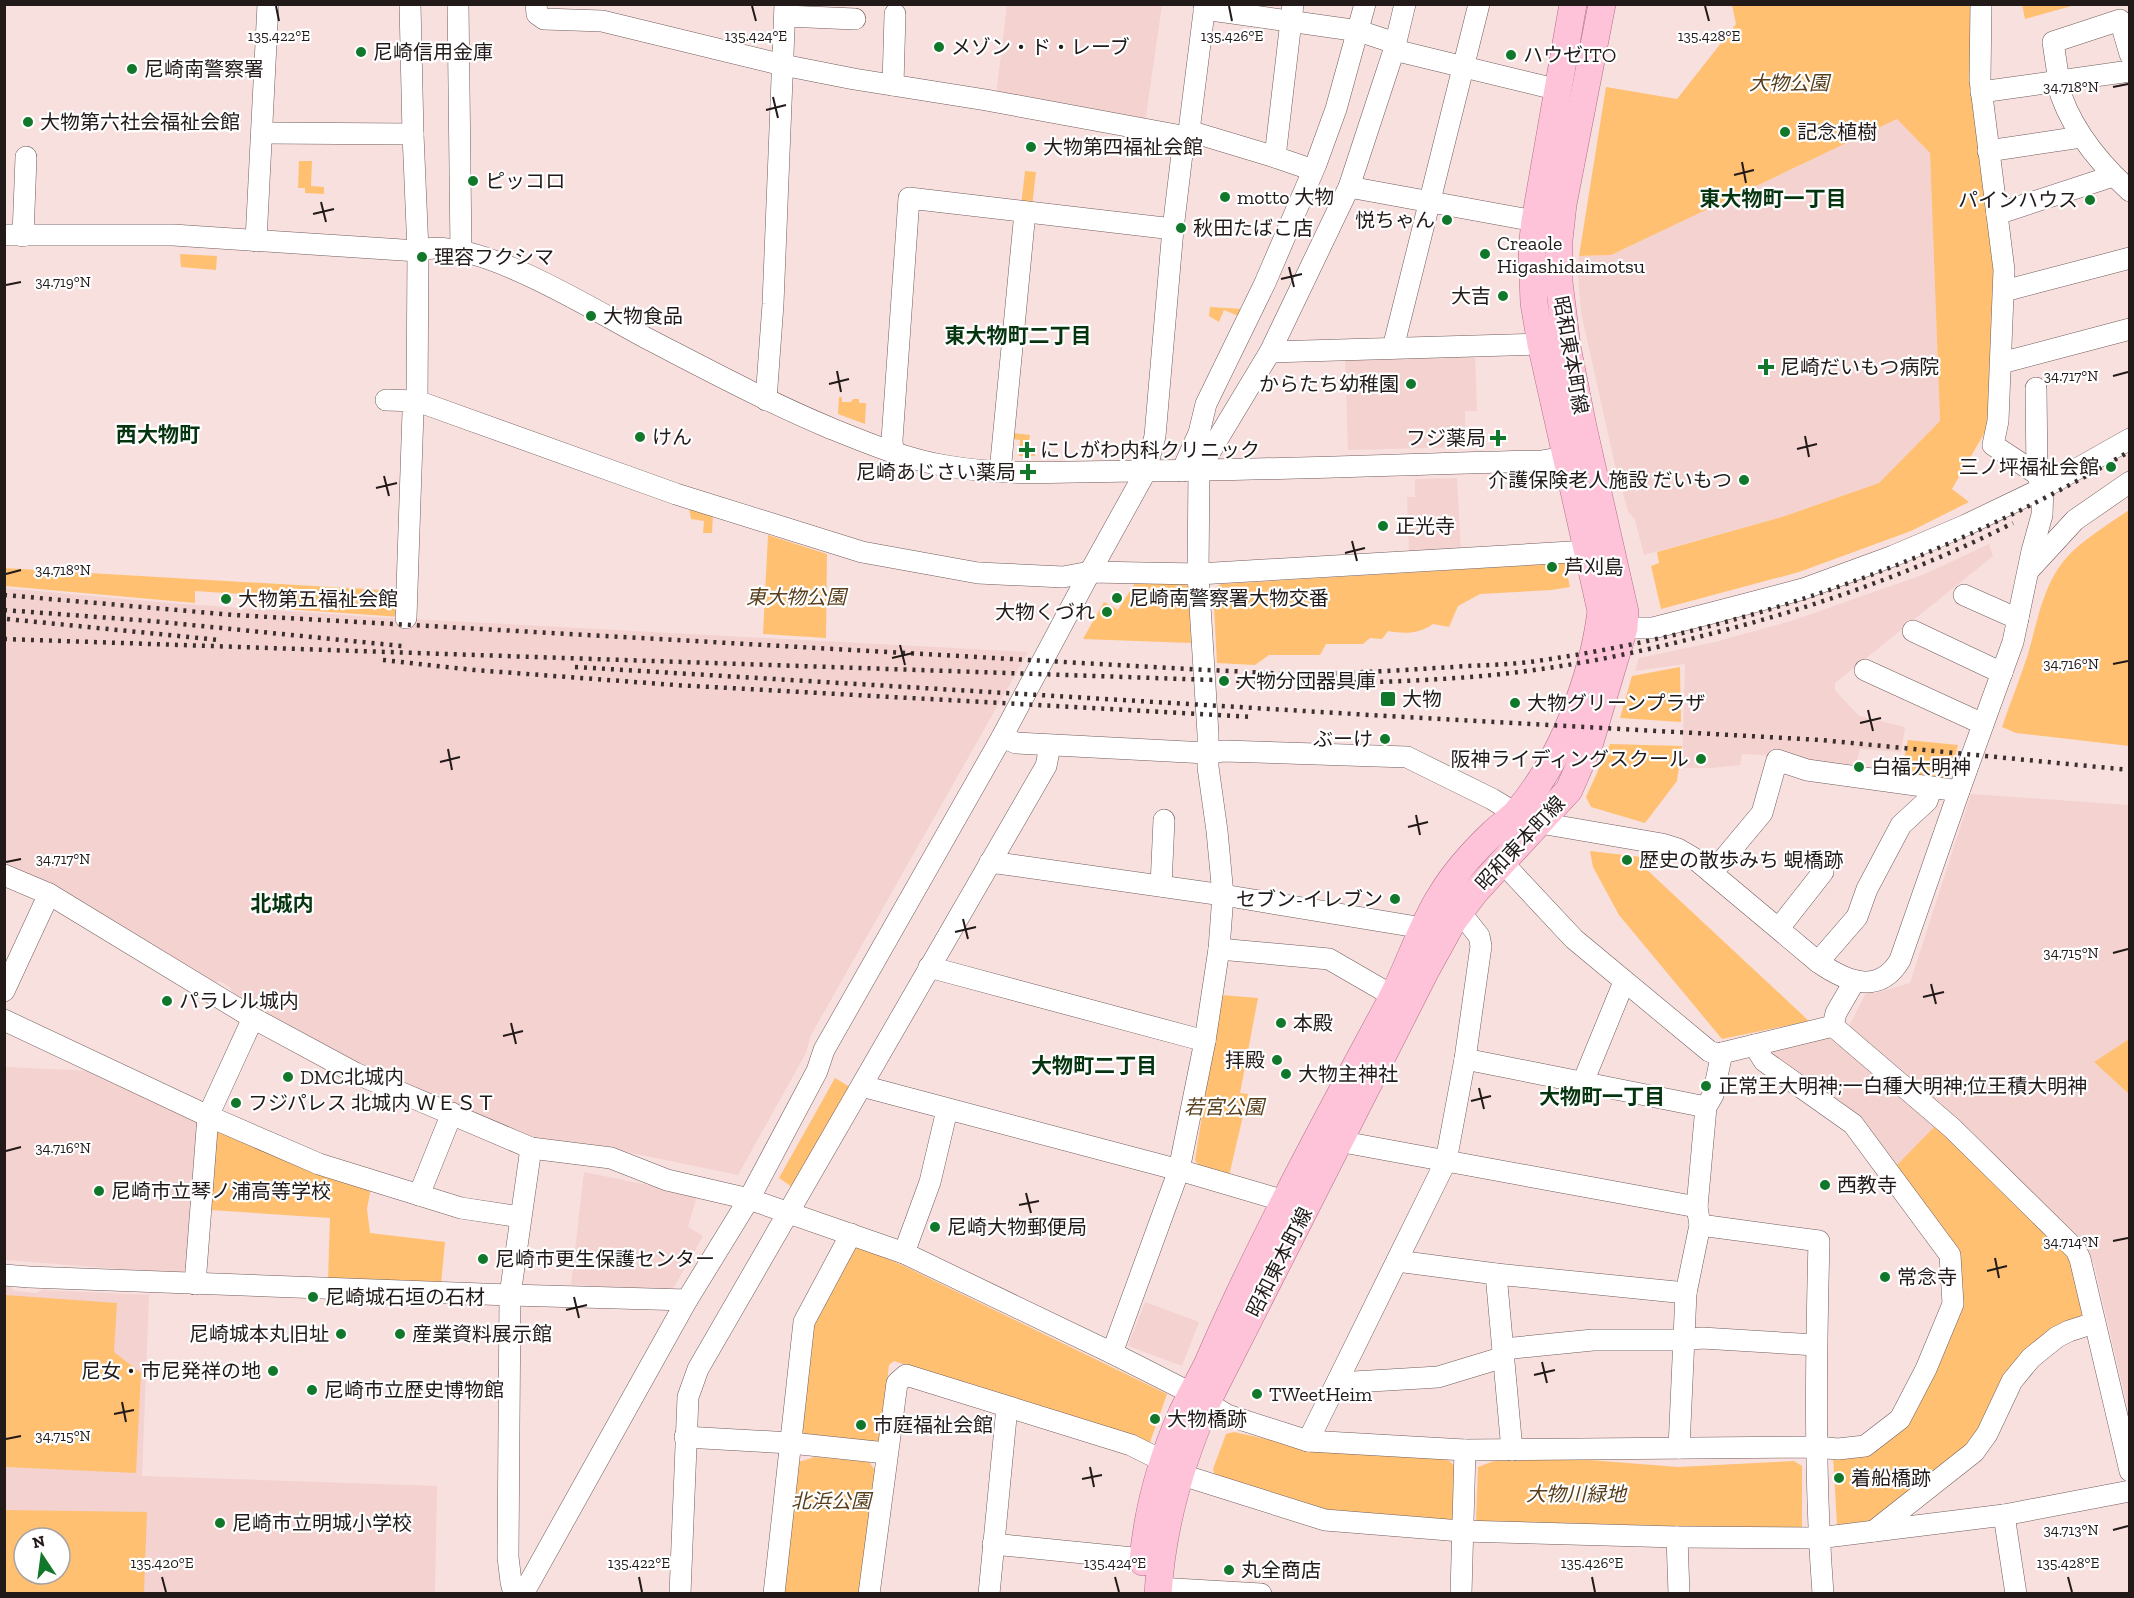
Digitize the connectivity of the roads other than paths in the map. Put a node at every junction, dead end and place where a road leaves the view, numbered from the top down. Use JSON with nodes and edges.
{"nodes":[{"id":1,"x":268,"y":4,"type":"edge"},
{"id":2,"x":410,"y":4,"type":"edge"},
{"id":3,"x":458,"y":4,"type":"edge"},
{"id":4,"x":536,"y":4,"type":"edge"},
{"id":5,"x":1365,"y":4,"type":"edge"},
{"id":6,"x":1405,"y":4,"type":"edge"},
{"id":7,"x":1479,"y":4,"type":"edge"},
{"id":8,"x":1573,"y":4,"type":"edge"},
{"id":9,"x":1602,"y":4,"type":"edge"},
{"id":10,"x":1981,"y":4,"type":"edge"},
{"id":11,"x":1205,"y":7,"type":"edge"},
{"id":12,"x":785,"y":10,"type":"edge"},
{"id":13,"x":1292,"y":13,"type":"edge"},
{"id":14,"x":896,"y":14,"type":"dead end"},
{"id":15,"x":855,"y":19,"type":"dead end"},
{"id":16,"x":1359,"y":31,"type":"junction"},
{"id":17,"x":1395,"y":46,"type":"junction"},
{"id":18,"x":2130,"y":54,"type":"edge"},
{"id":19,"x":783,"y":65,"type":"junction"},
{"id":20,"x":1464,"y":67,"type":"junction"},
{"id":21,"x":2130,"y":71,"type":"edge"},
{"id":22,"x":2058,"y":82,"type":"junction"},
{"id":23,"x":893,"y":85,"type":"junction"},
{"id":24,"x":1558,"y":90,"type":"junction"},
{"id":25,"x":1981,"y":92,"type":"junction"},
{"id":26,"x":262,"y":133,"type":"junction"},
{"id":27,"x":413,"y":134,"type":"junction"},
{"id":28,"x":1188,"y":134,"type":"junction"},
{"id":29,"x":2081,"y":137,"type":"junction"},
{"id":30,"x":1988,"y":151,"type":"junction"},
{"id":31,"x":26,"y":157,"type":"dead end"},
{"id":32,"x":1275,"y":157,"type":"junction"},
{"id":33,"x":1313,"y":170,"type":"junction"},
{"id":34,"x":2113,"y":176,"type":"junction"},
{"id":35,"x":1349,"y":187,"type":"junction"},
{"id":36,"x":2130,"y":191,"type":"edge"},
{"id":37,"x":1429,"y":203,"type":"junction"},
{"id":38,"x":1024,"y":212,"type":"junction"},
{"id":39,"x":1997,"y":214,"type":"junction"},
{"id":40,"x":1535,"y":221,"type":"junction"},
{"id":41,"x":1173,"y":229,"type":"junction"},
{"id":42,"x":14,"y":236,"type":"edge"},
{"id":43,"x":256,"y":241,"type":"junction"},
{"id":44,"x":418,"y":251,"type":"junction"},
{"id":45,"x":461,"y":252,"type":"junction"},
{"id":46,"x":2130,"y":258,"type":"edge"},
{"id":47,"x":2004,"y":291,"type":"junction"},
{"id":48,"x":2130,"y":329,"type":"edge"},
{"id":49,"x":1541,"y":344,"type":"junction"},
{"id":50,"x":1393,"y":348,"type":"junction"},
{"id":51,"x":1270,"y":352,"type":"junction"},
{"id":52,"x":2001,"y":363,"type":"junction"},
{"id":53,"x":2036,"y":388,"type":"dead end"},
{"id":54,"x":386,"y":400,"type":"dead end"},
{"id":55,"x":766,"y":400,"type":"junction"},
{"id":56,"x":417,"y":401,"type":"junction"},
{"id":57,"x":2130,"y":439,"type":"edge"},
{"id":58,"x":893,"y":452,"type":"junction"},
{"id":59,"x":1578,"y":455,"type":"junction"},
{"id":60,"x":1191,"y":470,"type":"junction"},
{"id":61,"x":1146,"y":471,"type":"junction"},
{"id":62,"x":1000,"y":472,"type":"junction"},
{"id":63,"x":2040,"y":481,"type":"junction"},
{"id":64,"x":2130,"y":482,"type":"edge"},
{"id":65,"x":1588,"y":551,"type":"junction"},
{"id":66,"x":1090,"y":572,"type":"junction"},
{"id":67,"x":2027,"y":573,"type":"junction"},
{"id":68,"x":1198,"y":574,"type":"junction"},
{"id":69,"x":1964,"y":595,"type":"dead end"},
{"id":70,"x":406,"y":618,"type":"dead end"},
{"id":71,"x":2018,"y":619,"type":"junction"},
{"id":72,"x":1624,"y":628,"type":"junction"},
{"id":73,"x":1913,"y":631,"type":"dead end"},
{"id":74,"x":1865,"y":670,"type":"dead end"},
{"id":75,"x":2002,"y":673,"type":"junction"},
{"id":76,"x":1983,"y":724,"type":"junction"},
{"id":77,"x":1002,"y":737,"type":"junction"},
{"id":78,"x":1050,"y":746,"type":"junction"},
{"id":79,"x":1207,"y":753,"type":"junction"},
{"id":80,"x":1932,"y":787,"type":"junction"},
{"id":81,"x":1959,"y":791,"type":"junction"},
{"id":82,"x":1528,"y":818,"type":"junction"},
{"id":83,"x":1164,"y":820,"type":"dead end"},
{"id":84,"x":990,"y":862,"type":"junction"},
{"id":85,"x":1502,"y":862,"type":"junction"},
{"id":86,"x":1823,"y":872,"type":"dead end"},
{"id":87,"x":1712,"y":873,"type":"junction"},
{"id":88,"x":4,"y":874,"type":"edge"},
{"id":89,"x":1161,"y":886,"type":"junction"},
{"id":90,"x":50,"y":894,"type":"junction"},
{"id":91,"x":1223,"y":895,"type":"junction"},
{"id":92,"x":1460,"y":912,"type":"junction"},
{"id":93,"x":1423,"y":928,"type":"junction"},
{"id":94,"x":1779,"y":928,"type":"junction"},
{"id":95,"x":1219,"y":949,"type":"junction"},
{"id":96,"x":1818,"y":962,"type":"junction"},
{"id":97,"x":929,"y":967,"type":"junction"},
{"id":98,"x":1624,"y":982,"type":"junction"},
{"id":99,"x":1854,"y":982,"type":"junction"},
{"id":100,"x":4,"y":991,"type":"edge"},
{"id":101,"x":1393,"y":996,"type":"junction"},
{"id":102,"x":253,"y":1018,"type":"junction"},
{"id":103,"x":4,"y":1020,"type":"edge"},
{"id":104,"x":1833,"y":1026,"type":"junction"},
{"id":105,"x":1205,"y":1041,"type":"junction"},
{"id":106,"x":1754,"y":1045,"type":"junction"},
{"id":107,"x":1722,"y":1053,"type":"junction"},
{"id":108,"x":1465,"y":1059,"type":"junction"},
{"id":109,"x":1582,"y":1083,"type":"junction"},
{"id":110,"x":862,"y":1086,"type":"junction"},
{"id":111,"x":1706,"y":1107,"type":"junction"},
{"id":112,"x":947,"y":1110,"type":"junction"},
{"id":113,"x":452,"y":1113,"type":"junction"},
{"id":114,"x":207,"y":1116,"type":"junction"},
{"id":115,"x":1328,"y":1139,"type":"junction"},
{"id":116,"x":531,"y":1148,"type":"junction"},
{"id":117,"x":1446,"y":1161,"type":"junction"},
{"id":118,"x":1179,"y":1170,"type":"junction"},
{"id":119,"x":419,"y":1195,"type":"junction"},
{"id":120,"x":749,"y":1199,"type":"junction"},
{"id":121,"x":1285,"y":1201,"type":"junction"},
{"id":122,"x":790,"y":1212,"type":"junction"},
{"id":123,"x":1699,"y":1216,"type":"junction"},
{"id":124,"x":520,"y":1217,"type":"junction"},
{"id":125,"x":850,"y":1234,"type":"junction"},
{"id":126,"x":904,"y":1253,"type":"junction"},
{"id":127,"x":1397,"y":1261,"type":"junction"},
{"id":128,"x":1496,"y":1274,"type":"junction"},
{"id":129,"x":4,"y":1275,"type":"edge"},
{"id":130,"x":195,"y":1284,"type":"junction"},
{"id":131,"x":1686,"y":1293,"type":"junction"},
{"id":132,"x":510,"y":1295,"type":"junction"},
{"id":133,"x":687,"y":1300,"type":"junction"},
{"id":134,"x":2094,"y":1323,"type":"junction"},
{"id":135,"x":1684,"y":1340,"type":"junction"},
{"id":136,"x":1816,"y":1345,"type":"junction"},
{"id":137,"x":1112,"y":1353,"type":"junction"},
{"id":138,"x":1503,"y":1353,"type":"junction"},
{"id":139,"x":1337,"y":1383,"type":"junction"},
{"id":140,"x":1199,"y":1398,"type":"junction"},
{"id":141,"x":1007,"y":1407,"type":"junction"},
{"id":142,"x":685,"y":1437,"type":"junction"},
{"id":143,"x":1308,"y":1441,"type":"junction"},
{"id":144,"x":791,"y":1443,"type":"junction"},
{"id":145,"x":1816,"y":1447,"type":"junction"},
{"id":146,"x":1679,"y":1448,"type":"junction"},
{"id":147,"x":1465,"y":1450,"type":"junction"},
{"id":148,"x":1512,"y":1450,"type":"junction"},
{"id":149,"x":886,"y":1453,"type":"junction"},
{"id":150,"x":1171,"y":1468,"type":"junction"},
{"id":151,"x":2130,"y":1471,"type":"edge"},
{"id":152,"x":2130,"y":1491,"type":"edge"},
{"id":153,"x":2004,"y":1515,"type":"junction"},
{"id":154,"x":1461,"y":1531,"type":"junction"},
{"id":155,"x":1873,"y":1532,"type":"junction"},
{"id":156,"x":1677,"y":1537,"type":"junction"},
{"id":157,"x":1818,"y":1539,"type":"junction"},
{"id":158,"x":993,"y":1544,"type":"junction"},
{"id":159,"x":1143,"y":1559,"type":"junction"},
{"id":160,"x":1153,"y":1592,"type":"edge"},
{"id":161,"x":514,"y":1593,"type":"edge"},
{"id":162,"x":523,"y":1593,"type":"edge"},
{"id":163,"x":680,"y":1593,"type":"edge"},
{"id":164,"x":774,"y":1593,"type":"edge"},
{"id":165,"x":869,"y":1593,"type":"edge"},
{"id":166,"x":989,"y":1593,"type":"edge"},
{"id":167,"x":1261,"y":1593,"type":"edge"},
{"id":168,"x":1461,"y":1593,"type":"edge"},
{"id":169,"x":1678,"y":1593,"type":"edge"},
{"id":170,"x":1823,"y":1593,"type":"edge"},
{"id":171,"x":2016,"y":1593,"type":"edge"}],
"edges":[{"from":1,"to":26,"type":"street"},
{"from":2,"to":27,"type":"street"},
{"from":3,"to":45,"type":"street"},
{"from":4,"to":19,"type":"street"},
{"from":5,"to":16,"type":"street"},
{"from":6,"to":17,"type":"street"},
{"from":7,"to":20,"type":"street"},
{"from":8,"to":24,"type":"main road","name":"昭和東本町線"},
{"from":9,"to":59,"type":"main road","name":"昭和東本町線"},
{"from":10,"to":25,"type":"street"},
{"from":11,"to":13,"type":"street"},
{"from":11,"to":28,"type":"street"},
{"from":12,"to":15,"type":"street"},
{"from":12,"to":19,"type":"street"},
{"from":13,"to":16,"type":"street"},
{"from":13,"to":32,"type":"street"},
{"from":14,"to":23,"type":"street"},
{"from":16,"to":17,"type":"street"},
{"from":16,"to":33,"type":"street"},
{"from":17,"to":20,"type":"street"},
{"from":17,"to":35,"type":"street"},
{"from":18,"to":22,"type":"street"},
{"from":19,"to":23,"type":"street"},
{"from":19,"to":55,"type":"street"},
{"from":20,"to":24,"type":"street"},
{"from":20,"to":37,"type":"street"},
{"from":21,"to":22,"type":"street"},
{"from":22,"to":25,"type":"street"},
{"from":22,"to":29,"type":"street"},
{"from":23,"to":28,"type":"street"},
{"from":24,"to":40,"type":"main road","name":"昭和東本町線"},
{"from":25,"to":30,"type":"street"},
{"from":26,"to":27,"type":"street"},
{"from":26,"to":43,"type":"street"},
{"from":27,"to":44,"type":"street"},
{"from":28,"to":32,"type":"street"},
{"from":28,"to":41,"type":"street"},
{"from":29,"to":30,"type":"street"},
{"from":29,"to":34,"type":"street"},
{"from":30,"to":39,"type":"street"},
{"from":31,"to":42,"type":"street"},
{"from":32,"to":33,"type":"street"},
{"from":33,"to":60,"type":"street"},
{"from":34,"to":36,"type":"street"},
{"from":34,"to":39,"type":"street"},
{"from":35,"to":37,"type":"street"},
{"from":35,"to":51,"type":"street"},
{"from":37,"to":40,"type":"street"},
{"from":37,"to":50,"type":"street"},
{"from":38,"to":41,"type":"street"},
{"from":38,"to":58,"type":"street"},
{"from":38,"to":62,"type":"street"},
{"from":39,"to":47,"type":"street"},
{"from":40,"to":49,"type":"main road","name":"昭和東本町線"},
{"from":41,"to":61,"type":"street"},
{"from":42,"to":43,"type":"street"},
{"from":43,"to":44,"type":"street"},
{"from":44,"to":45,"type":"street"},
{"from":44,"to":56,"type":"street"},
{"from":45,"to":55,"type":"street"},
{"from":46,"to":47,"type":"street"},
{"from":47,"to":52,"type":"street"},
{"from":48,"to":52,"type":"street"},
{"from":49,"to":50,"type":"street"},
{"from":49,"to":59,"type":"main road","name":"昭和東本町線"},
{"from":50,"to":51,"type":"street"},
{"from":51,"to":60,"type":"street"},
{"from":52,"to":63,"type":"street"},
{"from":53,"to":63,"type":"street"},
{"from":54,"to":56,"type":"street"},
{"from":55,"to":58,"type":"street"},
{"from":56,"to":66,"type":"street"},
{"from":56,"to":70,"type":"street"},
{"from":57,"to":63,"type":"street"},
{"from":58,"to":62,"type":"street"},
{"from":59,"to":60,"type":"street"},
{"from":59,"to":65,"type":"main road","name":"昭和東本町線"},
{"from":59,"to":72,"type":"main road","name":"昭和東本町線"},
{"from":60,"to":61,"type":"street"},
{"from":60,"to":68,"type":"street"},
{"from":61,"to":62,"type":"street"},
{"from":61,"to":66,"type":"street"},
{"from":63,"to":67,"type":"street"},
{"from":63,"to":72,"type":"street"},
{"from":64,"to":67,"type":"street"},
{"from":65,"to":68,"type":"street"},
{"from":65,"to":82,"type":"main road","name":"昭和東本町線"},
{"from":66,"to":68,"type":"street"},
{"from":66,"to":77,"type":"street"},
{"from":67,"to":71,"type":"street"},
{"from":68,"to":79,"type":"street"},
{"from":69,"to":71,"type":"street"},
{"from":71,"to":75,"type":"street"},
{"from":72,"to":82,"type":"main road","name":"昭和東本町線"},
{"from":73,"to":75,"type":"street"},
{"from":74,"to":76,"type":"street"},
{"from":75,"to":76,"type":"street"},
{"from":76,"to":81,"type":"street"},
{"from":77,"to":78,"type":"street"},
{"from":77,"to":120,"type":"street"},
{"from":78,"to":79,"type":"street"},
{"from":78,"to":84,"type":"street"},
{"from":79,"to":82,"type":"street"},
{"from":79,"to":91,"type":"street"},
{"from":80,"to":81,"type":"street"},
{"from":80,"to":87,"type":"street"},
{"from":80,"to":96,"type":"street"},
{"from":81,"to":99,"type":"street"},
{"from":82,"to":85,"type":"main road","name":"昭和東本町線"},
{"from":82,"to":87,"type":"street"},
{"from":82,"to":93,"type":"main road","name":"昭和東本町線"},
{"from":83,"to":89,"type":"street"},
{"from":84,"to":89,"type":"street"},
{"from":84,"to":97,"type":"street"},
{"from":85,"to":92,"type":"main road","name":"昭和東本町線"},
{"from":85,"to":98,"type":"street"},
{"from":86,"to":94,"type":"street"},
{"from":87,"to":94,"type":"street"},
{"from":88,"to":90,"type":"street"},
{"from":89,"to":91,"type":"street"},
{"from":90,"to":100,"type":"street"},
{"from":90,"to":102,"type":"street"},
{"from":91,"to":93,"type":"street"},
{"from":91,"to":95,"type":"street"},
{"from":92,"to":108,"type":"street"},
{"from":92,"to":115,"type":"main road","name":"昭和東本町線"},
{"from":93,"to":101,"type":"main road","name":"昭和東本町線"},
{"from":94,"to":96,"type":"street"},
{"from":95,"to":101,"type":"street"},
{"from":95,"to":105,"type":"street"},
{"from":96,"to":99,"type":"street"},
{"from":97,"to":105,"type":"street"},
{"from":97,"to":110,"type":"street"},
{"from":98,"to":107,"type":"street"},
{"from":98,"to":109,"type":"street"},
{"from":99,"to":104,"type":"street"},
{"from":101,"to":115,"type":"main road","name":"昭和東本町線"},
{"from":102,"to":113,"type":"street"},
{"from":102,"to":114,"type":"street"},
{"from":103,"to":114,"type":"street"},
{"from":104,"to":106,"type":"street"},
{"from":104,"to":134,"type":"street"},
{"from":105,"to":118,"type":"street"},
{"from":106,"to":107,"type":"street"},
{"from":106,"to":145,"type":"street"},
{"from":107,"to":111,"type":"street"},
{"from":108,"to":109,"type":"street"},
{"from":108,"to":117,"type":"street"},
{"from":109,"to":111,"type":"street"},
{"from":110,"to":112,"type":"street"},
{"from":110,"to":122,"type":"street"},
{"from":111,"to":123,"type":"street"},
{"from":112,"to":118,"type":"street"},
{"from":112,"to":126,"type":"street"},
{"from":113,"to":116,"type":"street"},
{"from":113,"to":119,"type":"street"},
{"from":114,"to":119,"type":"street"},
{"from":114,"to":130,"type":"street"},
{"from":115,"to":117,"type":"street"},
{"from":115,"to":121,"type":"main road","name":"昭和東本町線"},
{"from":115,"to":140,"type":"main road","name":"昭和東本町線"},
{"from":116,"to":120,"type":"street"},
{"from":116,"to":124,"type":"street"},
{"from":117,"to":123,"type":"street"},
{"from":117,"to":127,"type":"street"},
{"from":118,"to":121,"type":"street"},
{"from":118,"to":137,"type":"street"},
{"from":119,"to":124,"type":"street"},
{"from":120,"to":122,"type":"street"},
{"from":120,"to":133,"type":"street"},
{"from":121,"to":140,"type":"main road","name":"昭和東本町線"},
{"from":122,"to":125,"type":"street"},
{"from":122,"to":142,"type":"street"},
{"from":123,"to":131,"type":"street"},
{"from":123,"to":136,"type":"street"},
{"from":124,"to":132,"type":"street"},
{"from":125,"to":126,"type":"street"},
{"from":125,"to":144,"type":"street"},
{"from":126,"to":137,"type":"street"},
{"from":127,"to":128,"type":"street"},
{"from":127,"to":139,"type":"street"},
{"from":128,"to":131,"type":"street"},
{"from":128,"to":138,"type":"street"},
{"from":129,"to":130,"type":"street"},
{"from":130,"to":132,"type":"street"},
{"from":131,"to":135,"type":"street"},
{"from":132,"to":133,"type":"street"},
{"from":132,"to":161,"type":"street"},
{"from":133,"to":162,"type":"street"},
{"from":134,"to":151,"type":"street"},
{"from":134,"to":155,"type":"street"},
{"from":135,"to":136,"type":"street"},
{"from":135,"to":138,"type":"street"},
{"from":135,"to":146,"type":"street"},
{"from":136,"to":145,"type":"street"},
{"from":137,"to":140,"type":"street"},
{"from":138,"to":139,"type":"street"},
{"from":138,"to":148,"type":"street"},
{"from":139,"to":143,"type":"street"},
{"from":140,"to":143,"type":"street"},
{"from":140,"to":150,"type":"main road","name":"昭和東本町線"},
{"from":141,"to":149,"type":"street"},
{"from":141,"to":150,"type":"street"},
{"from":141,"to":158,"type":"street"},
{"from":142,"to":144,"type":"street"},
{"from":142,"to":163,"type":"street"},
{"from":143,"to":147,"type":"street"},
{"from":144,"to":149,"type":"street"},
{"from":144,"to":164,"type":"street"},
{"from":145,"to":146,"type":"street"},
{"from":145,"to":157,"type":"street"},
{"from":146,"to":148,"type":"street"},
{"from":147,"to":148,"type":"street"},
{"from":147,"to":154,"type":"street"},
{"from":149,"to":165,"type":"street"},
{"from":150,"to":154,"type":"street"},
{"from":150,"to":159,"type":"main road","name":"昭和東本町線"},
{"from":150,"to":160,"type":"main road","name":"昭和東本町線"},
{"from":152,"to":153,"type":"street"},
{"from":153,"to":155,"type":"street"},
{"from":153,"to":171,"type":"street"},
{"from":154,"to":156,"type":"street"},
{"from":154,"to":168,"type":"street"},
{"from":155,"to":157,"type":"street"},
{"from":156,"to":157,"type":"street"},
{"from":156,"to":169,"type":"street"},
{"from":157,"to":170,"type":"street"},
{"from":158,"to":159,"type":"street"},
{"from":158,"to":166,"type":"street"},
{"from":159,"to":160,"type":"main road","name":"昭和東本町線"},
{"from":160,"to":167,"type":"street"}]}
